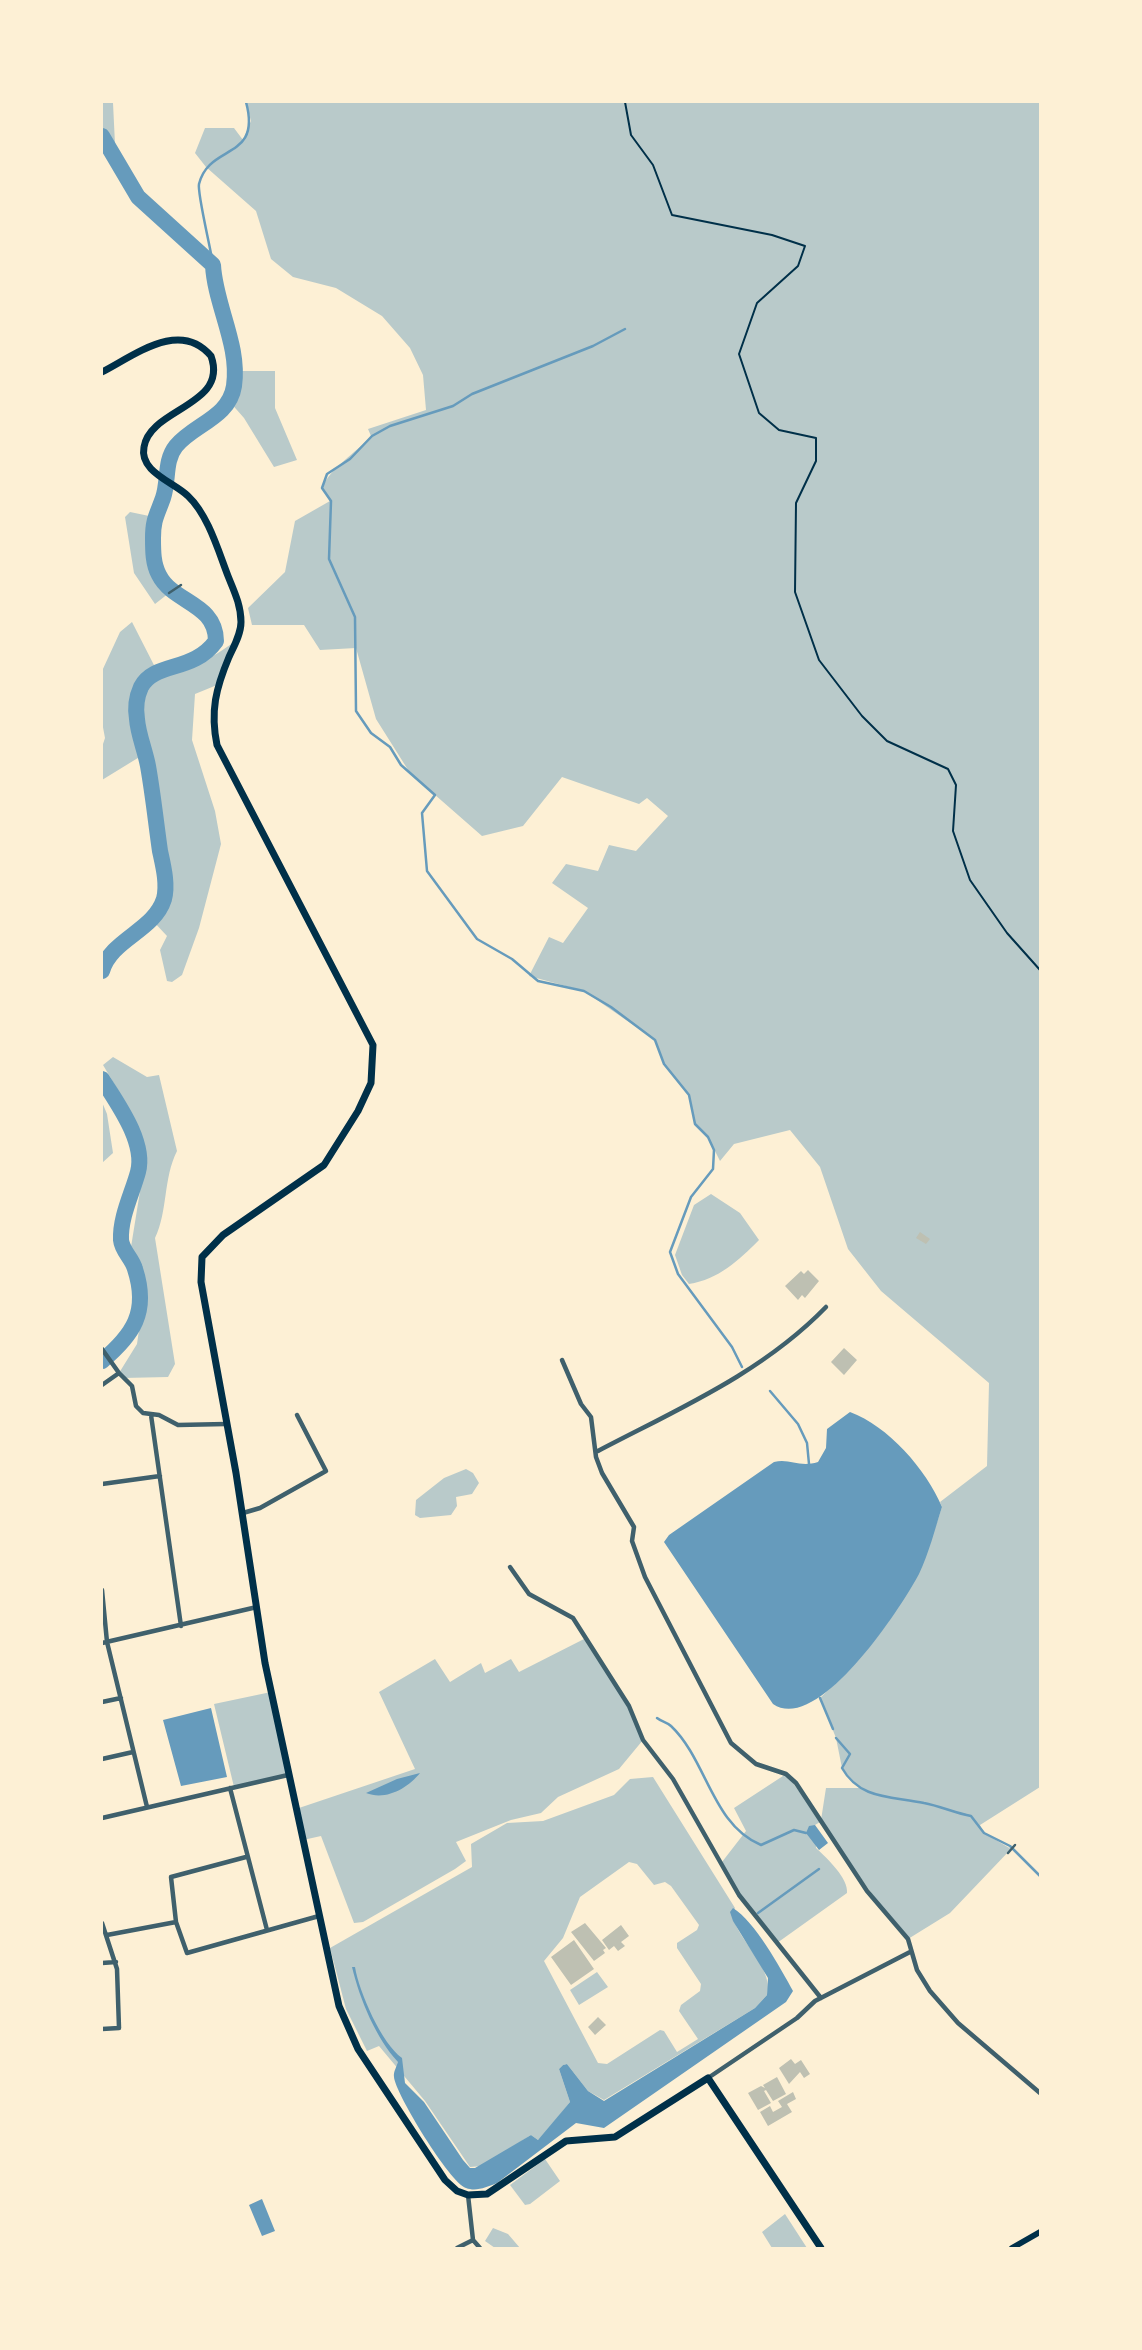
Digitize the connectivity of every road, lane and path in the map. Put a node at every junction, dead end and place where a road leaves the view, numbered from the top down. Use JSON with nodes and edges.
{"nodes":[{"id":1,"x":625,"y":102,"type":"edge"},
{"id":2,"x":102,"y":372,"type":"edge"},
{"id":3,"x":181,"y":585,"type":"dead end"},
{"id":4,"x":169,"y":593,"type":"dead end"},
{"id":5,"x":1041,"y":970,"type":"edge"},
{"id":6,"x":826,"y":1307,"type":"dead end"},
{"id":7,"x":102,"y":1350,"type":"edge"},
{"id":8,"x":562,"y":1360,"type":"dead end"},
{"id":9,"x":119,"y":1373,"type":"junction"},
{"id":10,"x":102,"y":1385,"type":"edge"},
{"id":11,"x":151,"y":1415,"type":"junction"},
{"id":12,"x":297,"y":1415,"type":"dead end"},
{"id":13,"x":227,"y":1424,"type":"junction"},
{"id":14,"x":598,"y":1451,"type":"junction"},
{"id":15,"x":160,"y":1476,"type":"junction"},
{"id":16,"x":102,"y":1484,"type":"edge"},
{"id":17,"x":243,"y":1513,"type":"junction"},
{"id":18,"x":510,"y":1567,"type":"dead end"},
{"id":19,"x":102,"y":1590,"type":"edge"},
{"id":20,"x":257,"y":1607,"type":"junction"},
{"id":21,"x":181,"y":1626,"type":"junction"},
{"id":22,"x":104,"y":1642,"type":"edge"},
{"id":23,"x":121,"y":1698,"type":"junction"},
{"id":24,"x":102,"y":1702,"type":"edge"},
{"id":25,"x":133,"y":1752,"type":"junction"},
{"id":26,"x":102,"y":1759,"type":"edge"},
{"id":27,"x":289,"y":1774,"type":"junction"},
{"id":28,"x":230,"y":1788,"type":"junction"},
{"id":29,"x":147,"y":1807,"type":"junction"},
{"id":30,"x":102,"y":1818,"type":"edge"},
{"id":31,"x":1016,"y":1845,"type":"dead end"},
{"id":32,"x":1008,"y":1853,"type":"dead end"},
{"id":33,"x":246,"y":1857,"type":"junction"},
{"id":34,"x":319,"y":1916,"type":"junction"},
{"id":35,"x":176,"y":1922,"type":"junction"},
{"id":36,"x":102,"y":1923,"type":"edge"},
{"id":37,"x":267,"y":1930,"type":"junction"},
{"id":38,"x":107,"y":1935,"type":"junction"},
{"id":39,"x":910,"y":1952,"type":"junction"},
{"id":40,"x":116,"y":1962,"type":"junction"},
{"id":41,"x":102,"y":1963,"type":"edge"},
{"id":42,"x":821,"y":1998,"type":"junction"},
{"id":43,"x":102,"y":2029,"type":"edge"},
{"id":44,"x":708,"y":2078,"type":"junction"},
{"id":45,"x":1041,"y":2094,"type":"edge"},
{"id":46,"x":468,"y":2195,"type":"junction"},
{"id":47,"x":1041,"y":2232,"type":"edge"},
{"id":48,"x":473,"y":2240,"type":"junction"},
{"id":49,"x":457,"y":2249,"type":"edge"},
{"id":50,"x":480,"y":2249,"type":"edge"},
{"id":51,"x":821,"y":2249,"type":"edge"},
{"id":52,"x":1012,"y":2249,"type":"edge"}],
"edges":[{"from":1,"to":5,"type":"path"},
{"from":2,"to":13,"type":"main road"},
{"from":3,"to":4,"type":"lane"},
{"from":6,"to":14,"type":"street"},
{"from":7,"to":9,"type":"street"},
{"from":8,"to":14,"type":"street"},
{"from":9,"to":10,"type":"street"},
{"from":9,"to":11,"type":"street"},
{"from":11,"to":13,"type":"street"},
{"from":11,"to":15,"type":"street"},
{"from":12,"to":17,"type":"street"},
{"from":13,"to":17,"type":"main road"},
{"from":14,"to":39,"type":"street"},
{"from":15,"to":16,"type":"street"},
{"from":15,"to":21,"type":"street"},
{"from":17,"to":20,"type":"main road"},
{"from":18,"to":42,"type":"street"},
{"from":19,"to":22,"type":"street"},
{"from":20,"to":21,"type":"street"},
{"from":20,"to":27,"type":"main road"},
{"from":21,"to":22,"type":"street"},
{"from":22,"to":23,"type":"street"},
{"from":23,"to":24,"type":"street"},
{"from":23,"to":25,"type":"street"},
{"from":25,"to":26,"type":"street"},
{"from":25,"to":29,"type":"street"},
{"from":27,"to":28,"type":"street"},
{"from":27,"to":34,"type":"main road"},
{"from":28,"to":29,"type":"street"},
{"from":28,"to":33,"type":"street"},
{"from":29,"to":30,"type":"street"},
{"from":31,"to":32,"type":"lane"},
{"from":33,"to":35,"type":"street"},
{"from":33,"to":37,"type":"street"},
{"from":34,"to":37,"type":"street"},
{"from":34,"to":46,"type":"main road"},
{"from":35,"to":37,"type":"street"},
{"from":35,"to":38,"type":"street"},
{"from":36,"to":38,"type":"street"},
{"from":38,"to":40,"type":"street"},
{"from":39,"to":42,"type":"street"},
{"from":39,"to":45,"type":"street"},
{"from":40,"to":41,"type":"street"},
{"from":40,"to":43,"type":"street"},
{"from":42,"to":44,"type":"street"},
{"from":44,"to":46,"type":"main road"},
{"from":44,"to":51,"type":"main road"},
{"from":46,"to":48,"type":"street"},
{"from":47,"to":52,"type":"main road"},
{"from":48,"to":49,"type":"street"},
{"from":48,"to":50,"type":"street"}]}
